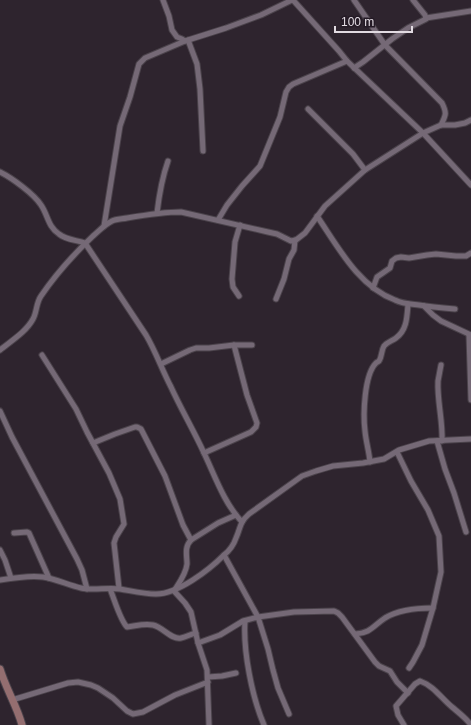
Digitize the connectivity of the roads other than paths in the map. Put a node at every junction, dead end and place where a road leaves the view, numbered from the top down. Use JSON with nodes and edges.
{"nodes":[{"id":1,"x":163,"y":0,"type":"edge"},
{"id":2,"x":292,"y":0,"type":"edge"},
{"id":3,"x":354,"y":0,"type":"edge"},
{"id":4,"x":413,"y":0,"type":"edge"},
{"id":5,"x":471,"y":11,"type":"edge"},
{"id":6,"x":426,"y":18,"type":"junction"},
{"id":7,"x":186,"y":41,"type":"junction"},
{"id":8,"x":385,"y":45,"type":"junction"},
{"id":9,"x":347,"y":62,"type":"junction"},
{"id":10,"x":354,"y":68,"type":"junction"},
{"id":11,"x":308,"y":109,"type":"dead end"},
{"id":12,"x":471,"y":120,"type":"edge"},
{"id":13,"x":441,"y":125,"type":"junction"},
{"id":14,"x":423,"y":133,"type":"junction"},
{"id":15,"x":203,"y":151,"type":"dead end"},
{"id":16,"x":168,"y":161,"type":"dead end"},
{"id":17,"x":365,"y":170,"type":"junction"},
{"id":18,"x":0,"y":172,"type":"edge"},
{"id":19,"x":471,"y":185,"type":"edge"},
{"id":20,"x":157,"y":214,"type":"junction"},
{"id":21,"x":317,"y":216,"type":"junction"},
{"id":22,"x":218,"y":220,"type":"junction"},
{"id":23,"x":240,"y":225,"type":"junction"},
{"id":24,"x":104,"y":226,"type":"junction"},
{"id":25,"x":295,"y":240,"type":"junction"},
{"id":26,"x":85,"y":243,"type":"junction"},
{"id":27,"x":471,"y":253,"type":"edge"},
{"id":28,"x":373,"y":288,"type":"junction"},
{"id":29,"x":239,"y":296,"type":"dead end"},
{"id":30,"x":276,"y":299,"type":"dead end"},
{"id":31,"x":408,"y":304,"type":"junction"},
{"id":32,"x":424,"y":306,"type":"junction"},
{"id":33,"x":455,"y":308,"type":"dead end"},
{"id":34,"x":470,"y":335,"type":"edge"},
{"id":35,"x":234,"y":345,"type":"junction"},
{"id":36,"x":252,"y":345,"type":"dead end"},
{"id":37,"x":0,"y":350,"type":"edge"},
{"id":38,"x":42,"y":356,"type":"dead end"},
{"id":39,"x":161,"y":364,"type":"junction"},
{"id":40,"x":441,"y":365,"type":"dead end"},
{"id":41,"x":471,"y":400,"type":"edge"},
{"id":42,"x":0,"y":411,"type":"edge"},
{"id":43,"x":471,"y":439,"type":"edge"},
{"id":44,"x":439,"y":441,"type":"junction"},
{"id":45,"x":93,"y":443,"type":"junction"},
{"id":46,"x":397,"y":452,"type":"junction"},
{"id":47,"x":204,"y":453,"type":"junction"},
{"id":48,"x":370,"y":462,"type":"junction"},
{"id":49,"x":236,"y":515,"type":"junction"},
{"id":50,"x":242,"y":522,"type":"junction"},
{"id":51,"x":466,"y":532,"type":"dead end"},
{"id":52,"x":14,"y":533,"type":"dead end"},
{"id":53,"x":191,"y":540,"type":"junction"},
{"id":54,"x":0,"y":550,"type":"edge"},
{"id":55,"x":224,"y":555,"type":"junction"},
{"id":56,"x":11,"y":578,"type":"junction"},
{"id":57,"x":49,"y":578,"type":"junction"},
{"id":58,"x":0,"y":580,"type":"edge"},
{"id":59,"x":119,"y":588,"type":"junction"},
{"id":60,"x":87,"y":589,"type":"junction"},
{"id":61,"x":110,"y":589,"type":"junction"},
{"id":62,"x":174,"y":591,"type":"junction"},
{"id":63,"x":433,"y":608,"type":"junction"},
{"id":64,"x":258,"y":617,"type":"junction"},
{"id":65,"x":245,"y":621,"type":"junction"},
{"id":66,"x":196,"y":633,"type":"junction"},
{"id":67,"x":355,"y":634,"type":"junction"},
{"id":68,"x":198,"y":643,"type":"junction"},
{"id":69,"x":409,"y":668,"type":"dead end"},
{"id":70,"x":1,"y":673,"type":"edge"},
{"id":71,"x":236,"y":673,"type":"dead end"},
{"id":72,"x":208,"y":680,"type":"junction"},
{"id":73,"x":408,"y":693,"type":"junction"},
{"id":74,"x":12,"y":700,"type":"junction"},
{"id":75,"x":289,"y":714,"type":"dead end"},
{"id":76,"x":470,"y":722,"type":"edge"},
{"id":77,"x":22,"y":725,"type":"edge"},
{"id":78,"x":210,"y":725,"type":"edge"},
{"id":79,"x":264,"y":725,"type":"edge"},
{"id":80,"x":404,"y":725,"type":"edge"}],
"edges":[{"from":1,"to":7,"type":"street"},
{"from":2,"to":7,"type":"street"},
{"from":2,"to":9,"type":"street"},
{"from":3,"to":8,"type":"street"},
{"from":4,"to":6,"type":"street"},
{"from":5,"to":6,"type":"street"},
{"from":6,"to":8,"type":"street"},
{"from":7,"to":15,"type":"street"},
{"from":7,"to":24,"type":"street"},
{"from":8,"to":10,"type":"street"},
{"from":8,"to":13,"type":"street"},
{"from":9,"to":10,"type":"street"},
{"from":9,"to":22,"type":"street"},
{"from":10,"to":14,"type":"street"},
{"from":11,"to":17,"type":"street"},
{"from":12,"to":13,"type":"street"},
{"from":13,"to":14,"type":"street"},
{"from":14,"to":17,"type":"street"},
{"from":14,"to":19,"type":"street"},
{"from":16,"to":20,"type":"street"},
{"from":17,"to":21,"type":"street"},
{"from":18,"to":26,"type":"street"},
{"from":20,"to":22,"type":"street"},
{"from":20,"to":24,"type":"street"},
{"from":21,"to":25,"type":"street"},
{"from":21,"to":28,"type":"street"},
{"from":22,"to":23,"type":"street"},
{"from":23,"to":25,"type":"street"},
{"from":23,"to":29,"type":"street"},
{"from":24,"to":26,"type":"street"},
{"from":25,"to":30,"type":"street"},
{"from":26,"to":37,"type":"street"},
{"from":26,"to":39,"type":"street"},
{"from":27,"to":28,"type":"street"},
{"from":28,"to":31,"type":"street"},
{"from":31,"to":32,"type":"street"},
{"from":31,"to":48,"type":"street"},
{"from":32,"to":33,"type":"street"},
{"from":32,"to":34,"type":"street"},
{"from":34,"to":41,"type":"street"},
{"from":35,"to":36,"type":"street"},
{"from":35,"to":39,"type":"street"},
{"from":35,"to":47,"type":"street"},
{"from":38,"to":45,"type":"street"},
{"from":39,"to":47,"type":"street"},
{"from":40,"to":44,"type":"street"},
{"from":42,"to":60,"type":"street"},
{"from":43,"to":44,"type":"street"},
{"from":44,"to":46,"type":"street"},
{"from":44,"to":51,"type":"street"},
{"from":45,"to":53,"type":"street"},
{"from":45,"to":59,"type":"street"},
{"from":46,"to":48,"type":"street"},
{"from":46,"to":63,"type":"street"},
{"from":47,"to":49,"type":"street"},
{"from":48,"to":50,"type":"street"},
{"from":49,"to":50,"type":"street"},
{"from":49,"to":53,"type":"street"},
{"from":50,"to":55,"type":"street"},
{"from":52,"to":57,"type":"street"},
{"from":53,"to":62,"type":"street"},
{"from":54,"to":56,"type":"street"},
{"from":55,"to":62,"type":"street"},
{"from":55,"to":64,"type":"street"},
{"from":56,"to":57,"type":"street"},
{"from":56,"to":58,"type":"street"},
{"from":57,"to":60,"type":"street"},
{"from":59,"to":61,"type":"street"},
{"from":59,"to":62,"type":"street"},
{"from":60,"to":61,"type":"street"},
{"from":61,"to":66,"type":"street"},
{"from":62,"to":66,"type":"street"},
{"from":63,"to":67,"type":"street"},
{"from":63,"to":69,"type":"street"},
{"from":64,"to":65,"type":"street"},
{"from":64,"to":67,"type":"street"},
{"from":64,"to":75,"type":"street"},
{"from":65,"to":68,"type":"street"},
{"from":65,"to":79,"type":"street"},
{"from":66,"to":68,"type":"street"},
{"from":67,"to":73,"type":"street"},
{"from":68,"to":72,"type":"street"},
{"from":70,"to":74,"type":"street"},
{"from":71,"to":72,"type":"street"},
{"from":72,"to":74,"type":"street"},
{"from":72,"to":78,"type":"street"},
{"from":73,"to":76,"type":"street"},
{"from":73,"to":80,"type":"street"},
{"from":74,"to":77,"type":"street"}]}
